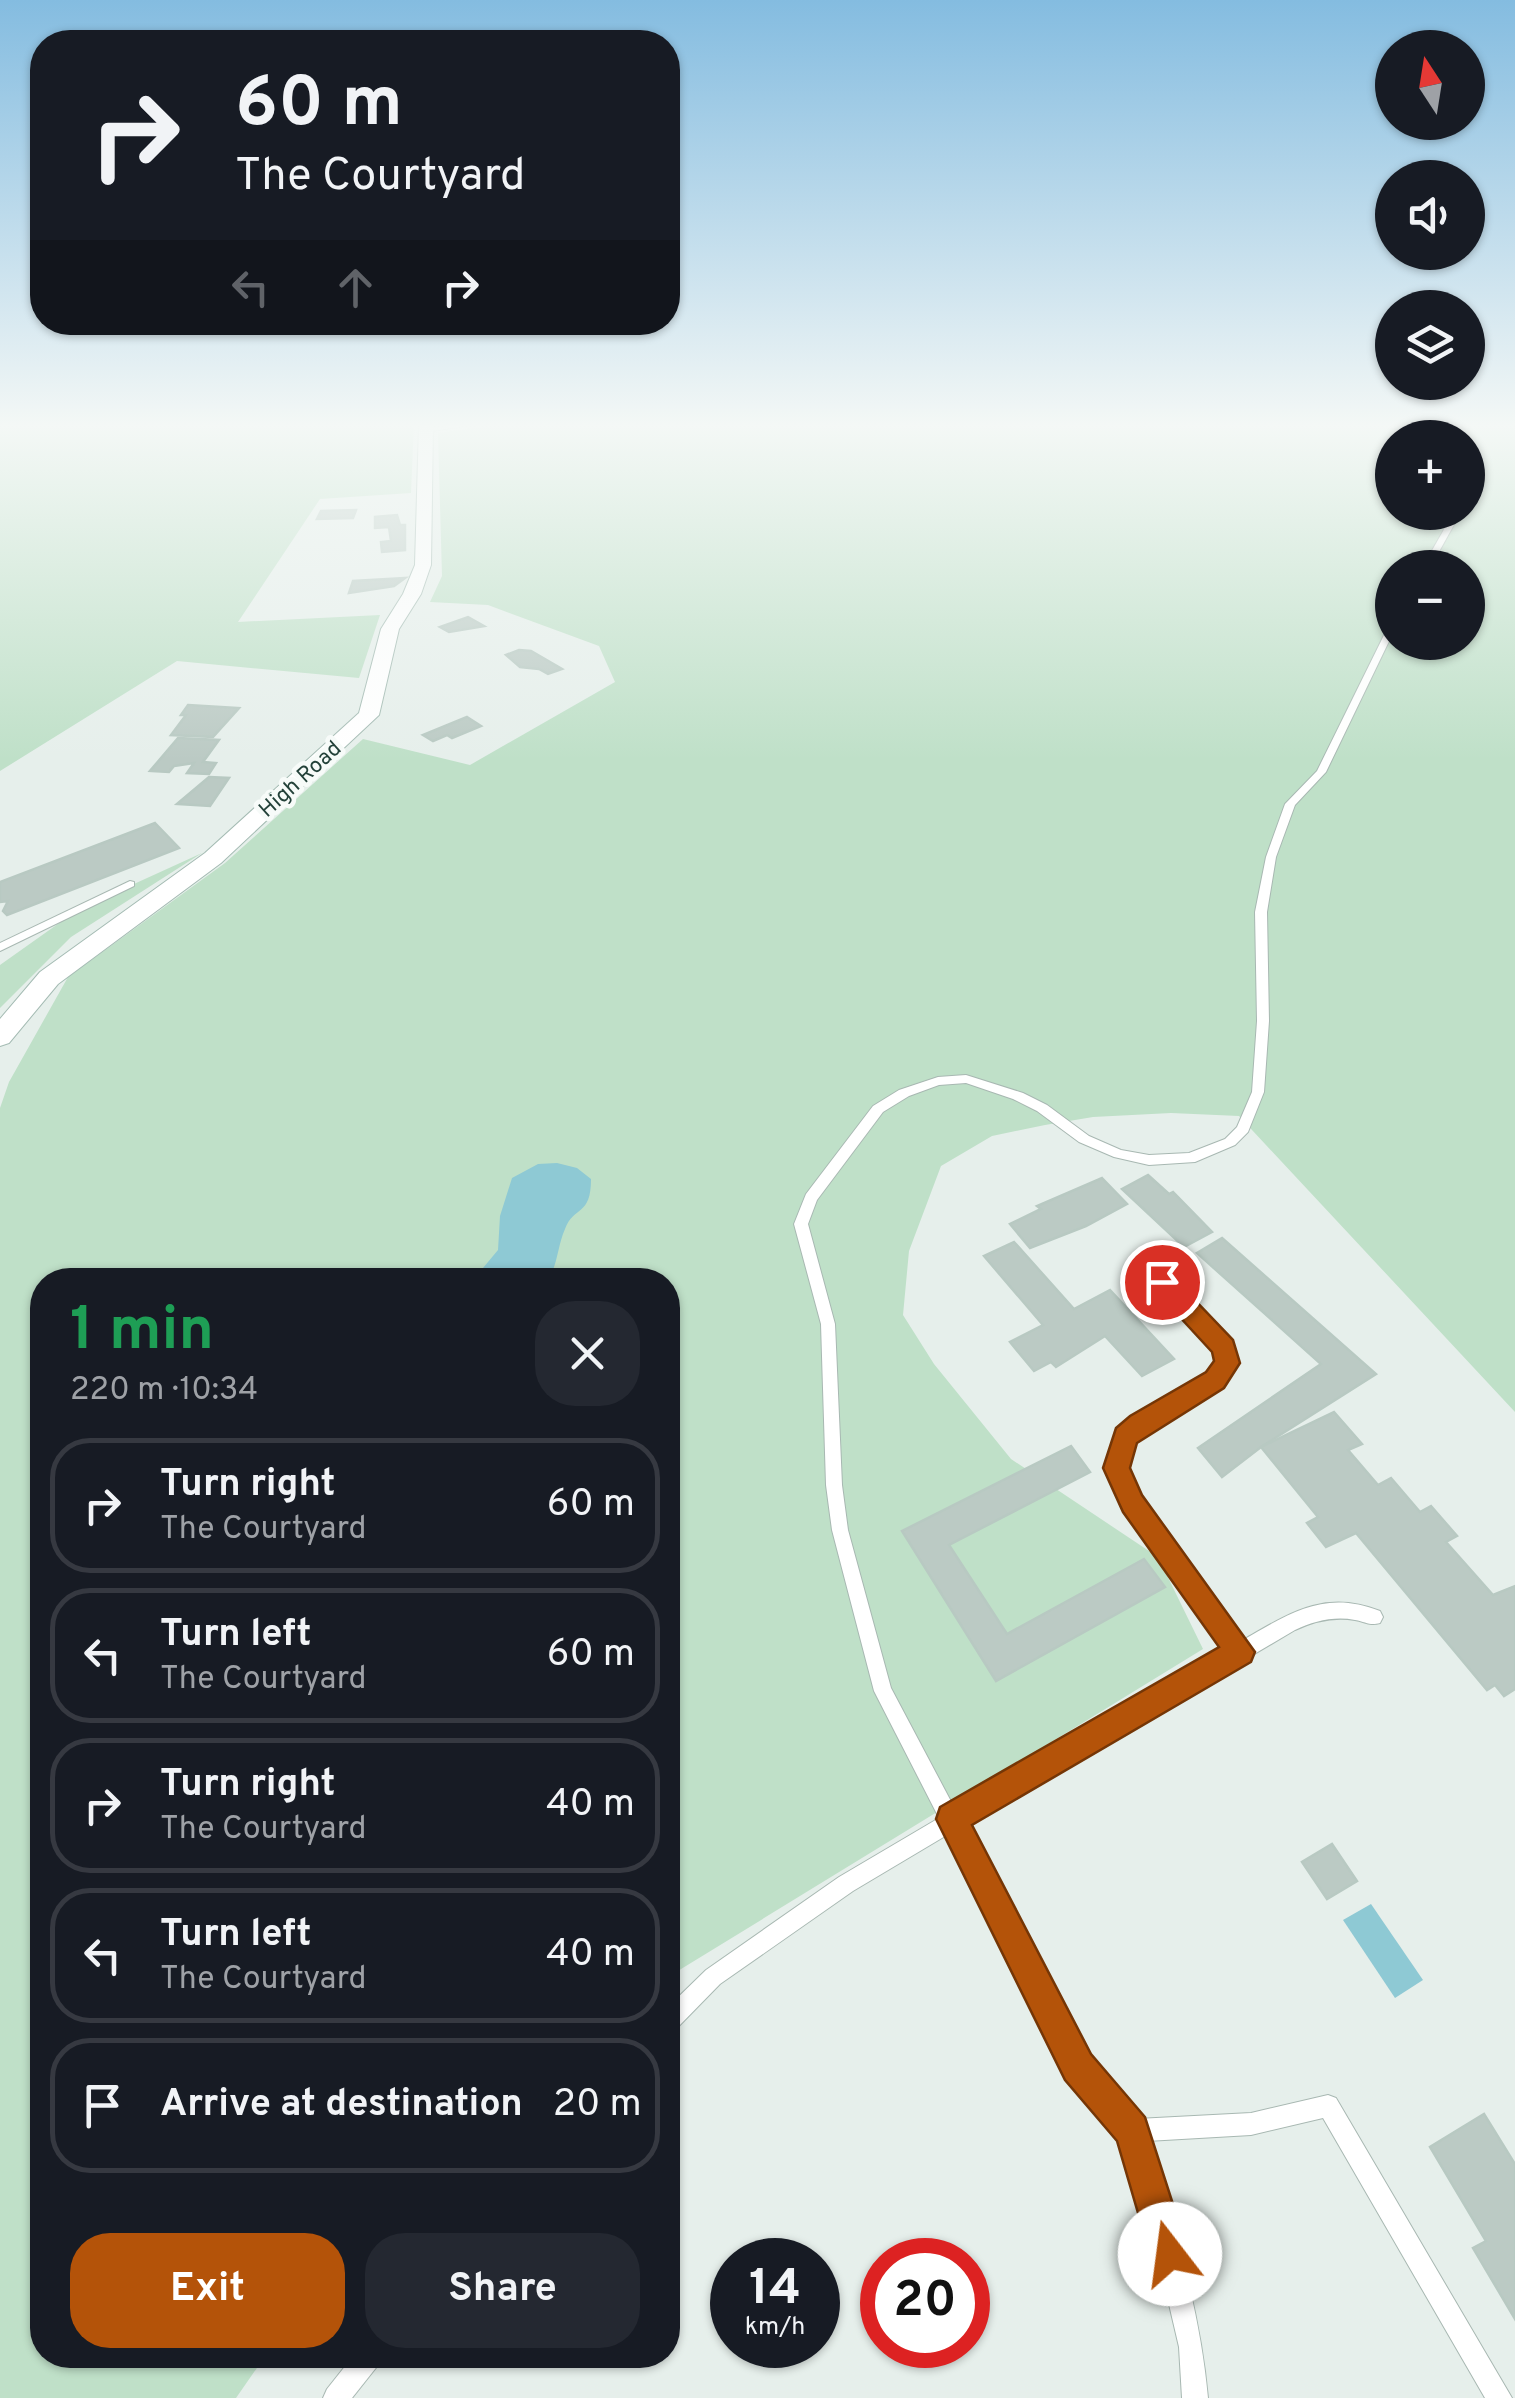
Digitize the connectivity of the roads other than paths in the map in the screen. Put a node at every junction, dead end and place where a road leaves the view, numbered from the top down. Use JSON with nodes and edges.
{"nodes":[{"id":1,"x":424,"y":536,"type":"edge"},
{"id":2,"x":1375,"y":660,"type":"edge"},
{"id":3,"x":130,"y":884,"type":"dead end"},
{"id":4,"x":0,"y":946,"type":"edge"},
{"id":5,"x":9,"y":1012,"type":"edge"},
{"id":6,"x":0,"y":1037,"type":"edge"},
{"id":7,"x":1162,"y":1282,"type":"dead end"},
{"id":8,"x":1374,"y":1617,"type":"dead end"},
{"id":9,"x":1240,"y":1652,"type":"junction"},
{"id":10,"x":952,"y":1819,"type":"junction"},
{"id":11,"x":680,"y":2010,"type":"edge"},
{"id":12,"x":1132,"y":2130,"type":"junction"},
{"id":13,"x":360,"y":2368,"type":"edge"},
{"id":14,"x":336,"y":2398,"type":"edge"},
{"id":15,"x":1196,"y":2398,"type":"edge"},
{"id":16,"x":1499,"y":2398,"type":"edge"}],
"edges":[{"from":1,"to":5,"type":"main road","name":"High Road"},
{"from":2,"to":10,"type":"lane"},
{"from":3,"to":4,"type":"lane"},
{"from":5,"to":6,"type":"main road","name":"High Road"},
{"from":7,"to":9,"type":"lane"},
{"from":8,"to":9,"type":"lane"},
{"from":9,"to":10,"type":"lane"},
{"from":10,"to":11,"type":"lane"},
{"from":10,"to":12,"type":"lane"},
{"from":12,"to":15,"type":"lane"},
{"from":12,"to":16,"type":"lane"},
{"from":13,"to":14,"type":"lane"}]}
